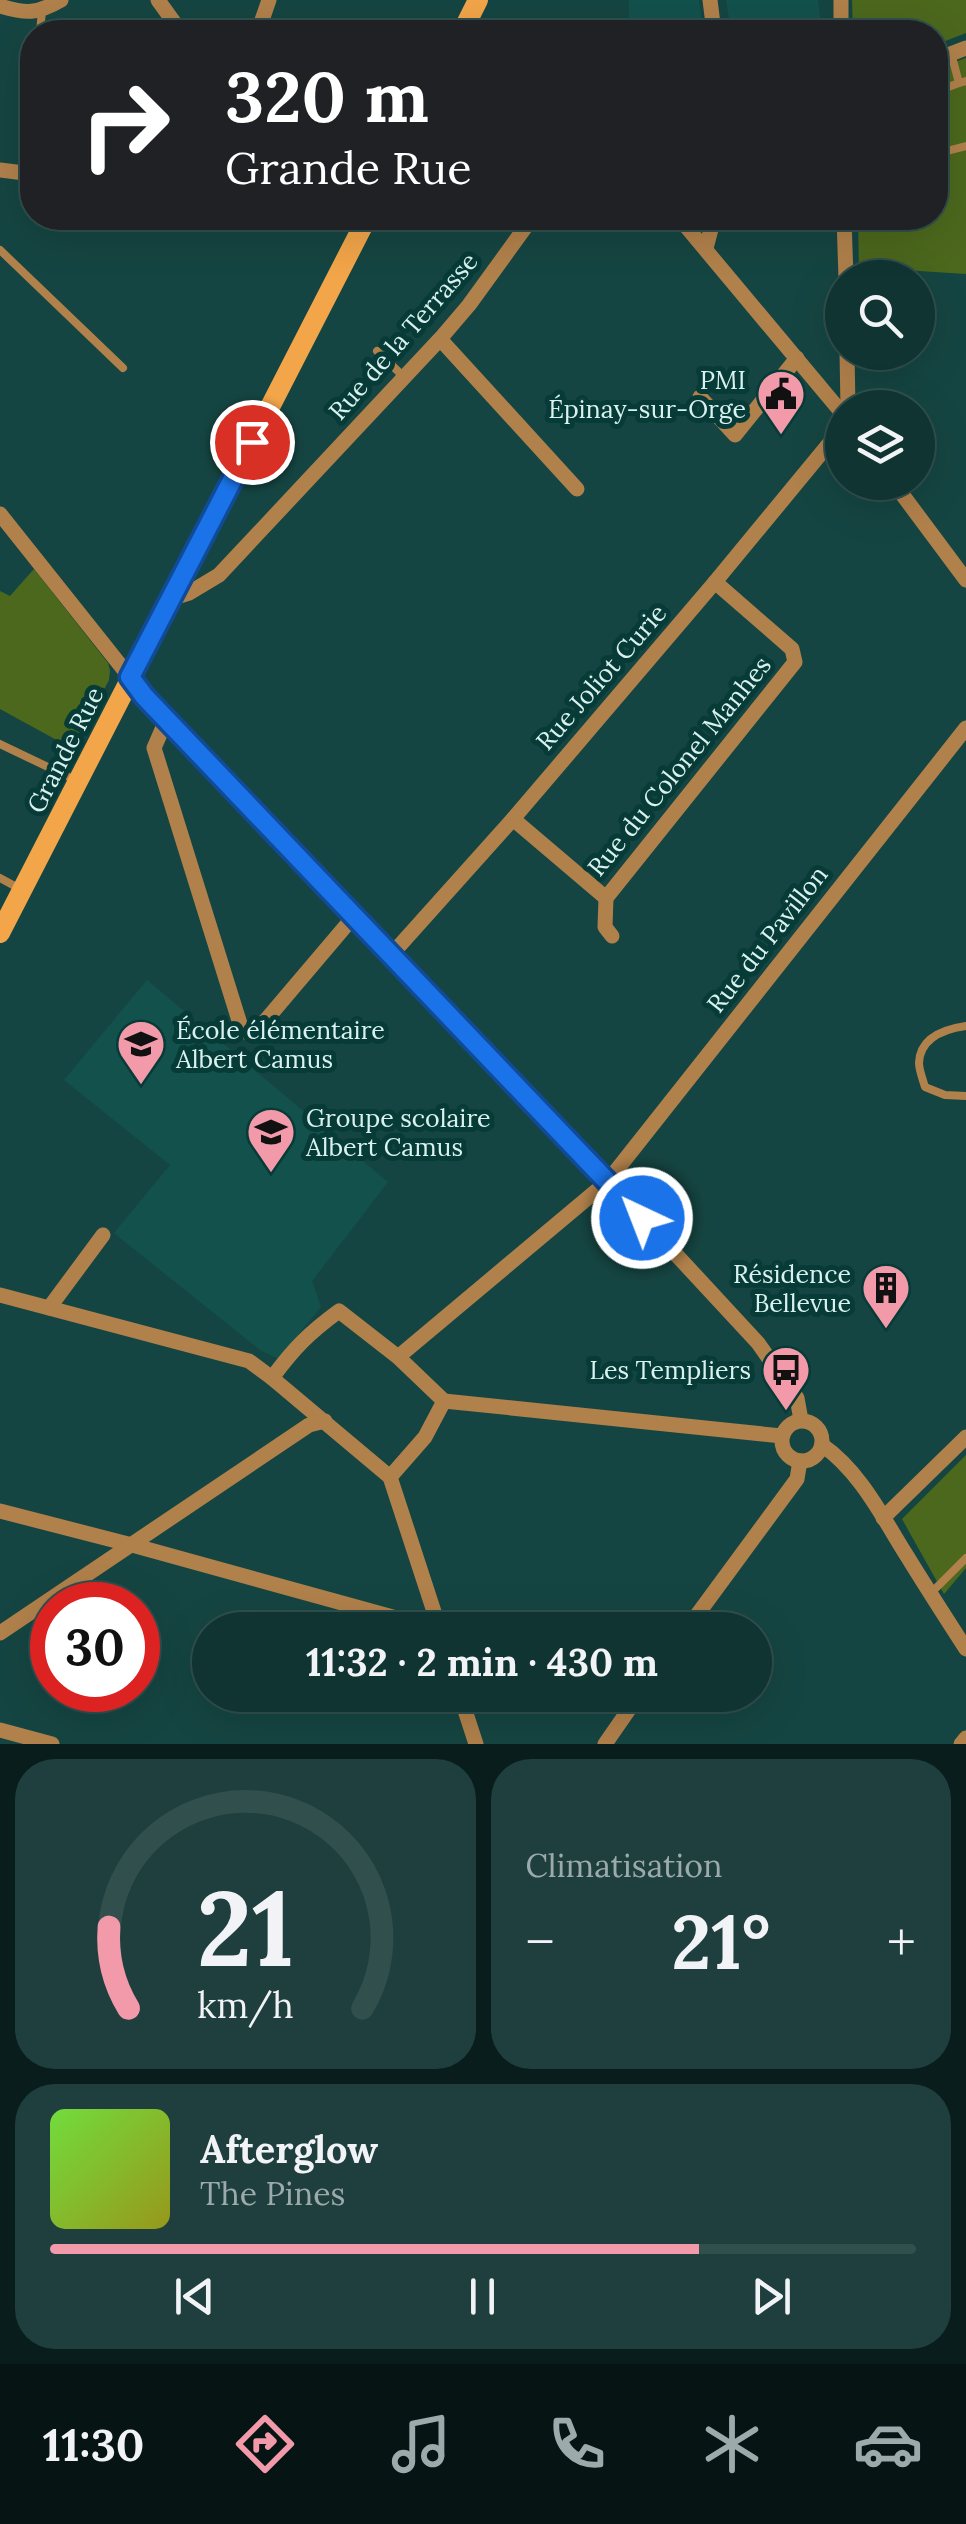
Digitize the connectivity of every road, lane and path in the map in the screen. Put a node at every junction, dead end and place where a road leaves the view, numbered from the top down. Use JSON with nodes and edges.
{"nodes":[{"id":1,"x":61,"y":0,"type":"edge"},
{"id":2,"x":0,"y":6,"type":"edge"},
{"id":3,"x":42,"y":11,"type":"junction"},
{"id":4,"x":41,"y":20,"type":"edge"},
{"id":5,"x":951,"y":54,"type":"edge"},
{"id":6,"x":963,"y":82,"type":"edge"},
{"id":7,"x":361,"y":230,"type":"edge"},
{"id":8,"x":523,"y":230,"type":"edge"},
{"id":9,"x":690,"y":230,"type":"edge"},
{"id":10,"x":711,"y":230,"type":"edge"},
{"id":11,"x":844,"y":230,"type":"edge"},
{"id":12,"x":706,"y":248,"type":"junction"},
{"id":13,"x":0,"y":250,"type":"edge"},
{"id":14,"x":845,"y":260,"type":"edge"},
{"id":15,"x":440,"y":339,"type":"junction"},
{"id":16,"x":377,"y":351,"type":"dead end"},
{"id":17,"x":797,"y":358,"type":"junction"},
{"id":18,"x":122,"y":368,"type":"dead end"},
{"id":19,"x":404,"y":377,"type":"junction"},
{"id":20,"x":825,"y":392,"type":"edge"},
{"id":21,"x":700,"y":397,"type":"dead end"},
{"id":22,"x":825,"y":449,"type":"edge"},
{"id":23,"x":577,"y":489,"type":"dead end"},
{"id":24,"x":907,"y":500,"type":"edge"},
{"id":25,"x":0,"y":514,"type":"edge"},
{"id":26,"x":966,"y":580,"type":"edge"},
{"id":27,"x":716,"y":582,"type":"junction"},
{"id":28,"x":170,"y":600,"type":"junction"},
{"id":29,"x":130,"y":677,"type":"junction"},
{"id":30,"x":167,"y":718,"type":"junction"},
{"id":31,"x":966,"y":728,"type":"edge"},
{"id":32,"x":0,"y":744,"type":"edge"},
{"id":33,"x":77,"y":781,"type":"junction"},
{"id":34,"x":513,"y":819,"type":"junction"},
{"id":35,"x":0,"y":878,"type":"edge"},
{"id":36,"x":22,"y":890,"type":"junction"},
{"id":37,"x":606,"y":898,"type":"junction"},
{"id":38,"x":355,"y":915,"type":"junction"},
{"id":39,"x":0,"y":933,"type":"edge"},
{"id":40,"x":612,"y":936,"type":"dead end"},
{"id":41,"x":392,"y":954,"type":"junction"},
{"id":42,"x":966,"y":1026,"type":"edge"},
{"id":43,"x":966,"y":1096,"type":"edge"},
{"id":44,"x":608,"y":1181,"type":"junction"},
{"id":45,"x":104,"y":1235,"type":"dead end"},
{"id":46,"x":0,"y":1295,"type":"edge"},
{"id":47,"x":49,"y":1308,"type":"junction"},
{"id":48,"x":398,"y":1357,"type":"junction"},
{"id":49,"x":272,"y":1378,"type":"junction"},
{"id":50,"x":444,"y":1401,"type":"junction"},
{"id":51,"x":801,"y":1420,"type":"junction"},
{"id":52,"x":325,"y":1421,"type":"junction"},
{"id":53,"x":782,"y":1436,"type":"junction"},
{"id":54,"x":966,"y":1437,"type":"edge"},
{"id":55,"x":822,"y":1445,"type":"junction"},
{"id":56,"x":800,"y":1461,"type":"junction"},
{"id":57,"x":390,"y":1476,"type":"junction"},
{"id":58,"x":0,"y":1511,"type":"edge"},
{"id":59,"x":883,"y":1518,"type":"junction"},
{"id":60,"x":132,"y":1545,"type":"junction"},
{"id":61,"x":966,"y":1558,"type":"edge"},
{"id":62,"x":930,"y":1594,"type":"junction"},
{"id":63,"x":375,"y":1612,"type":"edge"},
{"id":64,"x":434,"y":1612,"type":"edge"},
{"id":65,"x":699,"y":1612,"type":"edge"},
{"id":66,"x":0,"y":1634,"type":"edge"},
{"id":67,"x":966,"y":1648,"type":"edge"},
{"id":68,"x":466,"y":1712,"type":"edge"},
{"id":69,"x":627,"y":1712,"type":"edge"},
{"id":70,"x":0,"y":1730,"type":"edge"},
{"id":71,"x":52,"y":1744,"type":"edge"},
{"id":72,"x":476,"y":1744,"type":"edge"},
{"id":73,"x":604,"y":1744,"type":"edge"}],
"edges":[{"from":1,"to":3,"type":"street"},
{"from":2,"to":3,"type":"street"},
{"from":3,"to":4,"type":"lane"},
{"from":5,"to":6,"type":"lane"},
{"from":7,"to":28,"type":"main road","name":"Grande Rue"},
{"from":8,"to":15,"type":"street","name":"Rue de la Terrasse"},
{"from":9,"to":12,"type":"street"},
{"from":10,"to":12,"type":"street"},
{"from":11,"to":14,"type":"street"},
{"from":12,"to":17,"type":"street"},
{"from":13,"to":18,"type":"lane"},
{"from":15,"to":19,"type":"street","name":"Rue de la Terrasse"},
{"from":15,"to":23,"type":"street"},
{"from":16,"to":19,"type":"lane"},
{"from":17,"to":20,"type":"street"},
{"from":17,"to":21,"type":"street"},
{"from":19,"to":28,"type":"street","name":"Rue de la Terrasse"},
{"from":22,"to":27,"type":"street","name":"Rue Joliot Curie"},
{"from":24,"to":26,"type":"street"},
{"from":25,"to":29,"type":"street"},
{"from":27,"to":34,"type":"street","name":"Rue Joliot Curie"},
{"from":27,"to":37,"type":"street","name":"Rue du Colonel Manhes"},
{"from":28,"to":29,"type":"main road","name":"Grande Rue"},
{"from":29,"to":30,"type":"street"},
{"from":29,"to":33,"type":"main road","name":"Grande Rue"},
{"from":30,"to":38,"type":"street"},
{"from":30,"to":38,"type":"street"},
{"from":31,"to":44,"type":"street","name":"Rue du Pavillon"},
{"from":32,"to":33,"type":"lane"},
{"from":33,"to":36,"type":"main road","name":"Grande Rue"},
{"from":34,"to":37,"type":"street","name":"Rue du Colonel Manhes"},
{"from":34,"to":41,"type":"street","name":"Rue Joliot Curie"},
{"from":35,"to":36,"type":"lane"},
{"from":36,"to":39,"type":"main road","name":"Grande Rue"},
{"from":37,"to":40,"type":"street"},
{"from":38,"to":41,"type":"street"},
{"from":41,"to":44,"type":"street"},
{"from":42,"to":43,"type":"lane"},
{"from":44,"to":48,"type":"street","name":"Rue du Pavillon"},
{"from":44,"to":51,"type":"street"},
{"from":45,"to":47,"type":"street"},
{"from":46,"to":47,"type":"street"},
{"from":47,"to":49,"type":"street"},
{"from":48,"to":49,"type":"street"},
{"from":48,"to":50,"type":"street"},
{"from":49,"to":52,"type":"street"},
{"from":50,"to":53,"type":"street"},
{"from":50,"to":57,"type":"street"},
{"from":51,"to":53,"type":"street"},
{"from":51,"to":55,"type":"street"},
{"from":52,"to":57,"type":"street"},
{"from":52,"to":60,"type":"street"},
{"from":53,"to":56,"type":"street"},
{"from":54,"to":59,"type":"street"},
{"from":55,"to":56,"type":"street"},
{"from":55,"to":59,"type":"street"},
{"from":56,"to":65,"type":"street"},
{"from":57,"to":64,"type":"street"},
{"from":58,"to":60,"type":"street"},
{"from":59,"to":62,"type":"street"},
{"from":60,"to":63,"type":"street"},
{"from":60,"to":66,"type":"street"},
{"from":61,"to":62,"type":"lane"},
{"from":62,"to":67,"type":"street"},
{"from":68,"to":72,"type":"street"},
{"from":69,"to":73,"type":"street"},
{"from":70,"to":71,"type":"street"}]}
